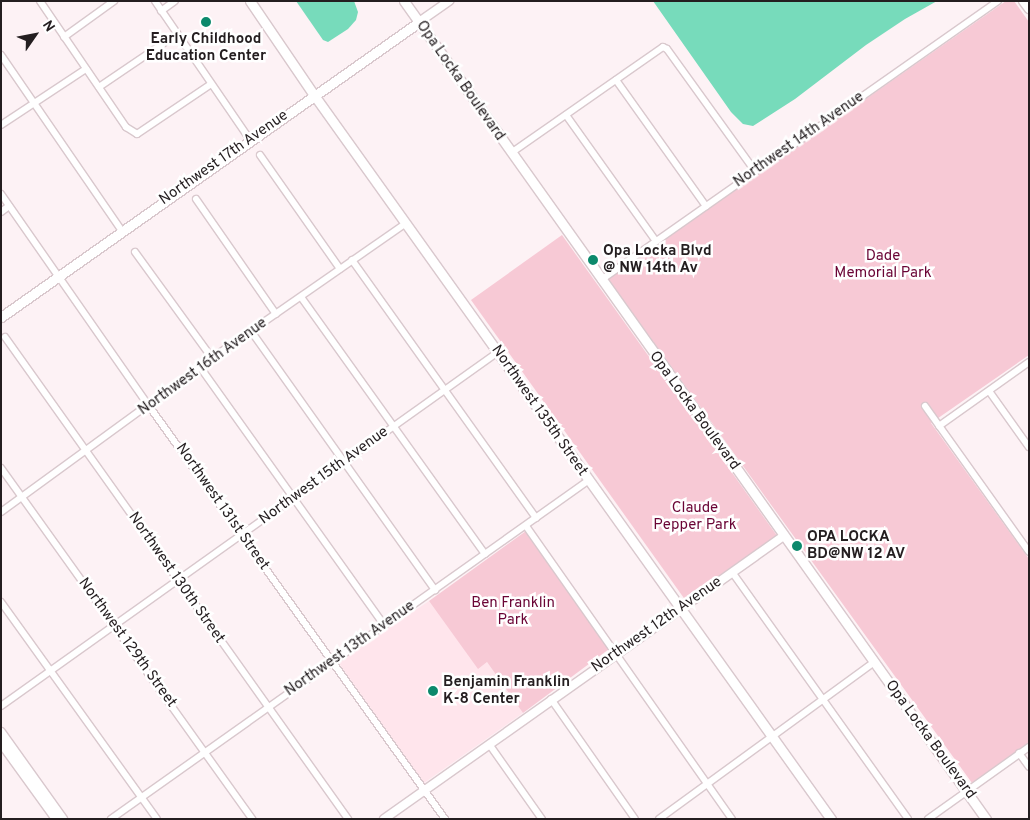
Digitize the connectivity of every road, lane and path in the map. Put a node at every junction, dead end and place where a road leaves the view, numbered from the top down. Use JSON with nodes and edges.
{"nodes":[{"id":1,"x":40,"y":1,"type":"edge"},
{"id":2,"x":114,"y":1,"type":"edge"},
{"id":3,"x":155,"y":1,"type":"edge"},
{"id":4,"x":175,"y":1,"type":"edge"},
{"id":5,"x":250,"y":1,"type":"edge"},
{"id":6,"x":404,"y":1,"type":"edge"},
{"id":7,"x":449,"y":1,"type":"edge"},
{"id":8,"x":998,"y":1,"type":"edge"},
{"id":9,"x":1023,"y":1,"type":"edge"},
{"id":10,"x":1029,"y":9,"type":"edge"},
{"id":11,"x":161,"y":11,"type":"junction"},
{"id":12,"x":419,"y":22,"type":"junction"},
{"id":13,"x":177,"y":34,"type":"junction"},
{"id":14,"x":64,"y":37,"type":"junction"},
{"id":15,"x":1,"y":55,"type":"edge"},
{"id":16,"x":86,"y":69,"type":"junction"},
{"id":17,"x":616,"y":80,"type":"junction"},
{"id":18,"x":211,"y":84,"type":"junction"},
{"id":19,"x":99,"y":87,"type":"junction"},
{"id":20,"x":314,"y":95,"type":"junction"},
{"id":21,"x":34,"y":103,"type":"junction"},
{"id":22,"x":566,"y":115,"type":"junction"},
{"id":23,"x":1,"y":125,"type":"edge"},
{"id":24,"x":250,"y":140,"type":"junction"},
{"id":25,"x":511,"y":153,"type":"junction"},
{"id":26,"x":260,"y":155,"type":"dead end"},
{"id":27,"x":755,"y":171,"type":"junction"},
{"id":28,"x":1,"y":194,"type":"edge"},
{"id":29,"x":196,"y":199,"type":"dead end"},
{"id":30,"x":9,"y":206,"type":"junction"},
{"id":31,"x":706,"y":206,"type":"junction"},
{"id":32,"x":1,"y":212,"type":"edge"},
{"id":33,"x":406,"y":223,"type":"junction"},
{"id":34,"x":122,"y":231,"type":"junction"},
{"id":35,"x":656,"y":241,"type":"junction"},
{"id":36,"x":135,"y":252,"type":"dead end"},
{"id":37,"x":352,"y":260,"type":"junction"},
{"id":38,"x":340,"y":269,"type":"junction"},
{"id":39,"x":58,"y":277,"type":"junction"},
{"id":40,"x":601,"y":280,"type":"junction"},
{"id":41,"x":301,"y":296,"type":"junction"},
{"id":42,"x":276,"y":314,"type":"junction"},
{"id":43,"x":1,"y":317,"type":"edge"},
{"id":44,"x":251,"y":332,"type":"junction"},
{"id":45,"x":5,"y":337,"type":"dead end"},
{"id":46,"x":498,"y":352,"type":"junction"},
{"id":47,"x":212,"y":358,"type":"junction"},
{"id":48,"x":1029,"y":362,"type":"edge"},
{"id":49,"x":200,"y":367,"type":"junction"},
{"id":50,"x":444,"y":390,"type":"junction"},
{"id":51,"x":989,"y":391,"type":"junction"},
{"id":52,"x":149,"y":406,"type":"junction"},
{"id":53,"x":925,"y":406,"type":"dead end"},
{"id":54,"x":394,"y":426,"type":"junction"},
{"id":55,"x":939,"y":426,"type":"junction"},
{"id":56,"x":1029,"y":447,"type":"edge"},
{"id":57,"x":86,"y":452,"type":"junction"},
{"id":58,"x":344,"y":462,"type":"junction"},
{"id":59,"x":1,"y":468,"type":"edge"},
{"id":60,"x":589,"y":480,"type":"junction"},
{"id":61,"x":22,"y":497,"type":"junction"},
{"id":62,"x":293,"y":498,"type":"junction"},
{"id":63,"x":1,"y":512,"type":"edge"},
{"id":64,"x":536,"y":518,"type":"junction"},
{"id":65,"x":526,"y":526,"type":"junction"},
{"id":66,"x":241,"y":535,"type":"junction"},
{"id":67,"x":784,"y":536,"type":"junction"},
{"id":68,"x":1029,"y":552,"type":"edge"},
{"id":69,"x":485,"y":554,"type":"junction"},
{"id":70,"x":732,"y":572,"type":"junction"},
{"id":71,"x":178,"y":579,"type":"junction"},
{"id":72,"x":435,"y":590,"type":"junction"},
{"id":73,"x":1,"y":602,"type":"edge"},
{"id":74,"x":681,"y":609,"type":"junction"},
{"id":75,"x":114,"y":625,"type":"junction"},
{"id":76,"x":384,"y":625,"type":"junction"},
{"id":77,"x":616,"y":654,"type":"junction"},
{"id":78,"x":332,"y":662,"type":"junction"},
{"id":79,"x":874,"y":662,"type":"junction"},
{"id":80,"x":50,"y":671,"type":"junction"},
{"id":81,"x":551,"y":699,"type":"junction"},
{"id":82,"x":823,"y":699,"type":"junction"},
{"id":83,"x":2,"y":704,"type":"edge"},
{"id":84,"x":267,"y":707,"type":"junction"},
{"id":85,"x":1,"y":732,"type":"edge"},
{"id":86,"x":772,"y":736,"type":"junction"},
{"id":87,"x":1,"y":743,"type":"edge"},
{"id":88,"x":489,"y":744,"type":"junction"},
{"id":89,"x":1029,"y":746,"type":"edge"},
{"id":90,"x":204,"y":752,"type":"junction"},
{"id":91,"x":1019,"y":753,"type":"junction"},
{"id":92,"x":1029,"y":767,"type":"edge"},
{"id":93,"x":706,"y":782,"type":"junction"},
{"id":94,"x":424,"y":790,"type":"junction"},
{"id":95,"x":967,"y":791,"type":"junction"},
{"id":96,"x":142,"y":797,"type":"junction"},
{"id":97,"x":631,"y":812,"type":"junction"},
{"id":98,"x":662,"y":816,"type":"edge"},
{"id":99,"x":56,"y":819,"type":"edge"},
{"id":100,"x":63,"y":819,"type":"edge"},
{"id":101,"x":112,"y":819,"type":"edge"},
{"id":102,"x":157,"y":819,"type":"edge"},
{"id":103,"x":252,"y":819,"type":"edge"},
{"id":104,"x":348,"y":819,"type":"edge"},
{"id":105,"x":384,"y":819,"type":"edge"},
{"id":106,"x":445,"y":819,"type":"edge"},
{"id":107,"x":542,"y":819,"type":"edge"},
{"id":108,"x":635,"y":819,"type":"edge"},
{"id":109,"x":640,"y":819,"type":"edge"},
{"id":110,"x":653,"y":819,"type":"edge"},
{"id":111,"x":732,"y":819,"type":"edge"},
{"id":112,"x":831,"y":819,"type":"edge"},
{"id":113,"x":908,"y":819,"type":"edge"},
{"id":114,"x":928,"y":819,"type":"edge"},
{"id":115,"x":986,"y":819,"type":"edge"}],
"edges":[{"from":1,"to":14,"type":"street"},
{"from":2,"to":14,"type":"street"},
{"from":3,"to":11,"type":"street"},
{"from":4,"to":11,"type":"street"},
{"from":5,"to":20,"type":"main road","name":"Northwest 135th Street"},
{"from":6,"to":12,"type":"main road","name":"Opa Locka Boulevard"},
{"from":7,"to":12,"type":"street","name":"Northwest 17th Avenue"},
{"from":8,"to":27,"type":"street","name":"Northwest 14th Avenue"},
{"from":9,"to":10,"type":"street"},
{"from":11,"to":13,"type":"street"},
{"from":12,"to":20,"type":"main road","name":"Northwest 17th Avenue"},
{"from":12,"to":25,"type":"main road","name":"Opa Locka Boulevard"},
{"from":13,"to":18,"type":"street"},
{"from":13,"to":19,"type":"street"},
{"from":14,"to":16,"type":"street"},
{"from":15,"to":21,"type":"street"},
{"from":16,"to":19,"type":"street"},
{"from":16,"to":21,"type":"street"},
{"from":17,"to":22,"type":"street"},
{"from":17,"to":27,"type":"street"},
{"from":17,"to":31,"type":"street"},
{"from":18,"to":19,"type":"street"},
{"from":18,"to":24,"type":"street"},
{"from":20,"to":24,"type":"main road","name":"Northwest 17th Avenue"},
{"from":20,"to":33,"type":"main road","name":"Northwest 135th Street"},
{"from":21,"to":23,"type":"street"},
{"from":21,"to":34,"type":"street"},
{"from":22,"to":25,"type":"street"},
{"from":22,"to":35,"type":"street"},
{"from":24,"to":34,"type":"main road","name":"Northwest 17th Avenue"},
{"from":25,"to":40,"type":"main road","name":"Opa Locka Boulevard"},
{"from":26,"to":38,"type":"street"},
{"from":27,"to":31,"type":"street","name":"Northwest 14th Avenue"},
{"from":28,"to":30,"type":"street","name":"Northwest 131st Street"},
{"from":29,"to":42,"type":"street"},
{"from":30,"to":32,"type":"street"},
{"from":30,"to":39,"type":"street","name":"Northwest 131st Street"},
{"from":31,"to":35,"type":"street","name":"Northwest 14th Avenue"},
{"from":33,"to":37,"type":"street","name":"Northwest 16th Avenue"},
{"from":33,"to":46,"type":"main road","name":"Northwest 135th Street"},
{"from":34,"to":39,"type":"main road","name":"Northwest 17th Avenue"},
{"from":35,"to":40,"type":"street","name":"Northwest 14th Avenue"},
{"from":36,"to":47,"type":"street"},
{"from":37,"to":38,"type":"street","name":"Northwest 16th Avenue"},
{"from":37,"to":50,"type":"street"},
{"from":38,"to":41,"type":"street","name":"Northwest 16th Avenue"},
{"from":39,"to":43,"type":"main road","name":"Northwest 17th Avenue"},
{"from":39,"to":52,"type":"street","name":"Northwest 131st Street"},
{"from":40,"to":67,"type":"main road","name":"Opa Locka Boulevard"},
{"from":41,"to":42,"type":"street","name":"Northwest 16th Avenue"},
{"from":41,"to":54,"type":"street"},
{"from":42,"to":44,"type":"street","name":"Northwest 16th Avenue"},
{"from":44,"to":47,"type":"street","name":"Northwest 16th Avenue"},
{"from":44,"to":58,"type":"street"},
{"from":45,"to":57,"type":"street","name":"Northwest 130th Street"},
{"from":46,"to":50,"type":"street","name":"Northwest 15th Avenue"},
{"from":46,"to":60,"type":"main road","name":"Northwest 135th Street"},
{"from":47,"to":49,"type":"street","name":"Northwest 16th Avenue"},
{"from":48,"to":51,"type":"street"},
{"from":49,"to":52,"type":"street","name":"Northwest 16th Avenue"},
{"from":49,"to":62,"type":"street"},
{"from":50,"to":54,"type":"street","name":"Northwest 15th Avenue"},
{"from":50,"to":64,"type":"street"},
{"from":51,"to":55,"type":"street"},
{"from":51,"to":56,"type":"street"},
{"from":52,"to":57,"type":"street","name":"Northwest 16th Avenue"},
{"from":52,"to":66,"type":"street","name":"Northwest 131st Street"},
{"from":53,"to":55,"type":"street"},
{"from":54,"to":58,"type":"street","name":"Northwest 15th Avenue"},
{"from":54,"to":69,"type":"street"},
{"from":55,"to":68,"type":"street"},
{"from":57,"to":61,"type":"street","name":"Northwest 16th Avenue"},
{"from":57,"to":71,"type":"street","name":"Northwest 130th Street"},
{"from":58,"to":62,"type":"street","name":"Northwest 15th Avenue"},
{"from":58,"to":72,"type":"street"},
{"from":59,"to":61,"type":"street","name":"Northwest 129th Street"},
{"from":60,"to":64,"type":"street","name":"Northwest 13th Avenue"},
{"from":60,"to":74,"type":"main road","name":"Northwest 135th Street"},
{"from":61,"to":63,"type":"street","name":"Northwest 16th Avenue"},
{"from":61,"to":75,"type":"street","name":"Northwest 129th Street"},
{"from":62,"to":66,"type":"street","name":"Northwest 15th Avenue"},
{"from":62,"to":76,"type":"street"},
{"from":64,"to":65,"type":"street","name":"Northwest 13th Avenue"},
{"from":65,"to":69,"type":"street","name":"Northwest 13th Avenue"},
{"from":65,"to":77,"type":"street"},
{"from":66,"to":71,"type":"street","name":"Northwest 15th Avenue"},
{"from":66,"to":78,"type":"street","name":"Northwest 131st Street"},
{"from":67,"to":70,"type":"street","name":"Northwest 12th Avenue"},
{"from":67,"to":79,"type":"main road","name":"Opa Locka Boulevard"},
{"from":69,"to":72,"type":"street","name":"Northwest 13th Avenue"},
{"from":70,"to":74,"type":"street","name":"Northwest 12th Avenue"},
{"from":70,"to":82,"type":"street"},
{"from":71,"to":75,"type":"street","name":"Northwest 15th Avenue"},
{"from":71,"to":84,"type":"street","name":"Northwest 130th Street"},
{"from":72,"to":76,"type":"street","name":"Northwest 13th Avenue"},
{"from":73,"to":80,"type":"street"},
{"from":74,"to":77,"type":"street","name":"Northwest 12th Avenue"},
{"from":74,"to":86,"type":"main road","name":"Northwest 135th Street"},
{"from":75,"to":80,"type":"street","name":"Northwest 15th Avenue"},
{"from":75,"to":90,"type":"street","name":"Northwest 129th Street"},
{"from":76,"to":78,"type":"street","name":"Northwest 13th Avenue"},
{"from":77,"to":81,"type":"street","name":"Northwest 12th Avenue"},
{"from":77,"to":93,"type":"street"},
{"from":78,"to":84,"type":"street","name":"Northwest 13th Avenue"},
{"from":78,"to":94,"type":"street","name":"Northwest 131st Street"},
{"from":79,"to":82,"type":"street"},
{"from":79,"to":95,"type":"main road","name":"Opa Locka Boulevard"},
{"from":80,"to":83,"type":"street","name":"Northwest 15th Avenue"},
{"from":80,"to":96,"type":"street"},
{"from":81,"to":88,"type":"street","name":"Northwest 12th Avenue"},
{"from":81,"to":97,"type":"street"},
{"from":82,"to":86,"type":"street"},
{"from":82,"to":113,"type":"street"},
{"from":84,"to":90,"type":"street","name":"Northwest 13th Avenue"},
{"from":84,"to":104,"type":"street","name":"Northwest 130th Street"},
{"from":85,"to":100,"type":"street"},
{"from":86,"to":93,"type":"street"},
{"from":86,"to":112,"type":"main road","name":"Northwest 135th Street"},
{"from":87,"to":99,"type":"street"},
{"from":88,"to":94,"type":"street","name":"Northwest 12th Avenue"},
{"from":88,"to":107,"type":"street"},
{"from":89,"to":91,"type":"street"},
{"from":90,"to":96,"type":"street","name":"Northwest 13th Avenue"},
{"from":90,"to":103,"type":"street","name":"Northwest 129th Street"},
{"from":91,"to":92,"type":"street"},
{"from":91,"to":95,"type":"street"},
{"from":93,"to":98,"type":"street"},
{"from":93,"to":111,"type":"street"},
{"from":94,"to":105,"type":"street","name":"Northwest 12th Avenue"},
{"from":94,"to":106,"type":"street","name":"Northwest 131st Street"},
{"from":95,"to":114,"type":"street"},
{"from":95,"to":115,"type":"main road","name":"Opa Locka Boulevard"},
{"from":96,"to":101,"type":"street","name":"Northwest 13th Avenue"},
{"from":96,"to":102,"type":"street"},
{"from":97,"to":108,"type":"street"},
{"from":97,"to":109,"type":"street"},
{"from":98,"to":110,"type":"street"}]}
